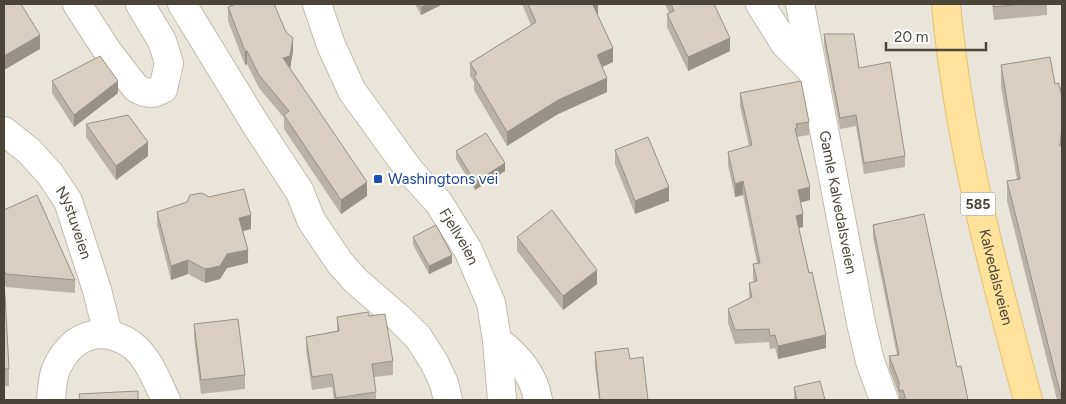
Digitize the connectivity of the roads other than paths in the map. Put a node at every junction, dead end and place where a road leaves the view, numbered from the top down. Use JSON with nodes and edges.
{"nodes":[{"id":1,"x":77,"y":4,"type":"edge"},
{"id":2,"x":140,"y":4,"type":"edge"},
{"id":3,"x":182,"y":4,"type":"edge"},
{"id":4,"x":317,"y":4,"type":"edge"},
{"id":5,"x":760,"y":4,"type":"edge"},
{"id":6,"x":800,"y":4,"type":"edge"},
{"id":7,"x":946,"y":4,"type":"edge"},
{"id":8,"x":814,"y":72,"type":"junction"},
{"id":9,"x":4,"y":131,"type":"edge"},
{"id":10,"x":108,"y":334,"type":"junction"},
{"id":11,"x":497,"y":340,"type":"junction"},
{"id":12,"x":51,"y":400,"type":"edge"},
{"id":13,"x":166,"y":400,"type":"edge"},
{"id":14,"x":448,"y":400,"type":"edge"},
{"id":15,"x":502,"y":400,"type":"edge"},
{"id":16,"x":538,"y":400,"type":"edge"},
{"id":17,"x":884,"y":400,"type":"edge"},
{"id":18,"x":1028,"y":400,"type":"edge"}],
"edges":[{"from":1,"to":2,"type":"street"},
{"from":3,"to":14,"type":"street"},
{"from":4,"to":11,"type":"street","name":"Fjellveien"},
{"from":5,"to":8,"type":"street"},
{"from":6,"to":8,"type":"street","name":"Gamle Kalvedalsveien"},
{"from":7,"to":18,"type":"main road","name":"Kalvedalsveien","number":"585"},
{"from":8,"to":17,"type":"street","name":"Gamle Kalvedalsveien"},
{"from":9,"to":10,"type":"street","name":"Nystuveien"},
{"from":10,"to":12,"type":"street"},
{"from":10,"to":13,"type":"street"},
{"from":11,"to":15,"type":"street","name":"Fjellveien"},
{"from":11,"to":16,"type":"street"}]}
